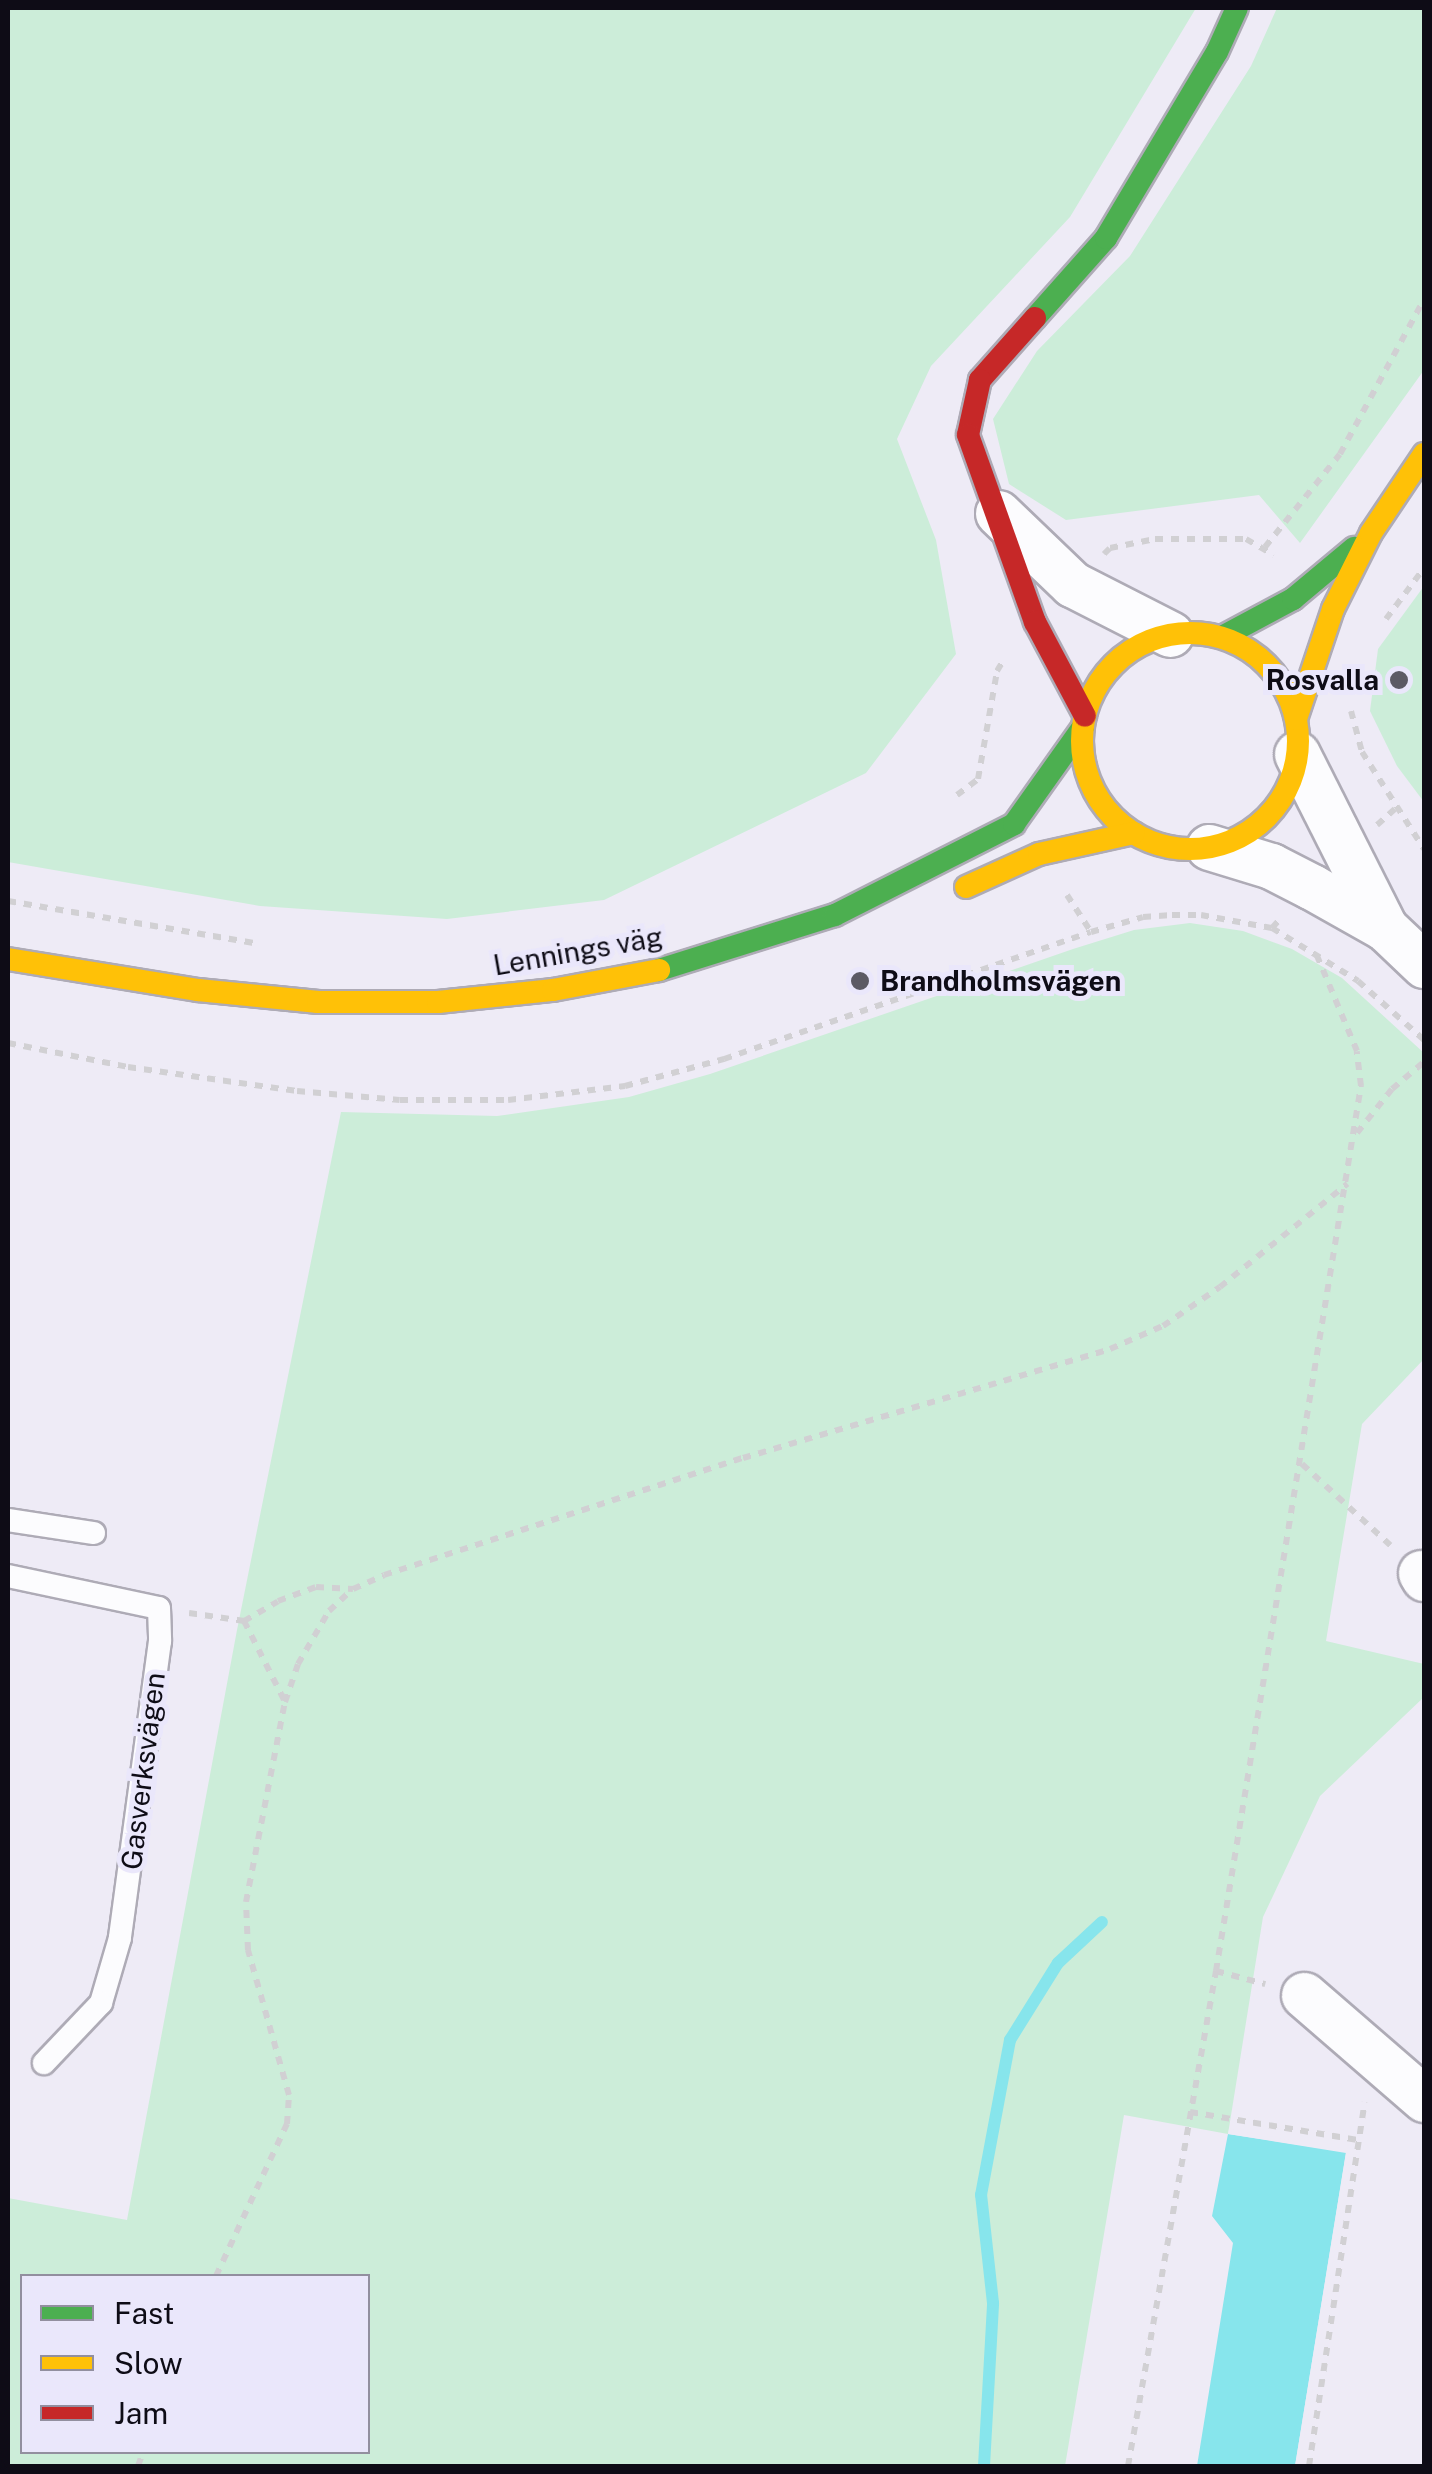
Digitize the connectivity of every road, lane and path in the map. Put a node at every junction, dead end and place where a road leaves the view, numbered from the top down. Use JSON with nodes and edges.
{"nodes":[{"id":1,"x":1237,"y":8,"type":"edge"},
{"id":2,"x":1424,"y":298,"type":"edge"},
{"id":3,"x":1424,"y":454,"type":"edge"},
{"id":4,"x":990,"y":505,"type":"junction"},
{"id":5,"x":1371,"y":534,"type":"junction"},
{"id":6,"x":1265,"y":547,"type":"dead end"},
{"id":7,"x":1424,"y":568,"type":"edge"},
{"id":8,"x":1380,"y":625,"type":"dead end"},
{"id":9,"x":1170,"y":634,"type":"junction"},
{"id":10,"x":1222,"y":637,"type":"junction"},
{"id":11,"x":1084,"y":722,"type":"junction"},
{"id":12,"x":1297,"y":736,"type":"junction"},
{"id":13,"x":978,"y":778,"type":"dead end"},
{"id":14,"x":954,"y":798,"type":"dead end"},
{"id":15,"x":1395,"y":809,"type":"dead end"},
{"id":16,"x":1134,"y":833,"type":"junction"},
{"id":17,"x":1209,"y":847,"type":"junction"},
{"id":18,"x":1424,"y":849,"type":"edge"},
{"id":19,"x":952,"y":893,"type":"dead end"},
{"id":20,"x":8,"y":901,"type":"edge"},
{"id":21,"x":1272,"y":928,"type":"dead end"},
{"id":22,"x":1385,"y":928,"type":"junction"},
{"id":23,"x":1091,"y":932,"type":"dead end"},
{"id":24,"x":264,"y":944,"type":"dead end"},
{"id":25,"x":1315,"y":951,"type":"junction"},
{"id":26,"x":8,"y":959,"type":"edge"},
{"id":27,"x":1424,"y":965,"type":"edge"},
{"id":28,"x":1424,"y":1040,"type":"edge"},
{"id":29,"x":8,"y":1043,"type":"edge"},
{"id":30,"x":1424,"y":1062,"type":"edge"},
{"id":31,"x":1354,"y":1136,"type":"junction"},
{"id":32,"x":1347,"y":1184,"type":"junction"},
{"id":33,"x":1302,"y":1464,"type":"junction"},
{"id":34,"x":8,"y":1520,"type":"edge"},
{"id":35,"x":94,"y":1533,"type":"dead end"},
{"id":36,"x":1423,"y":1570,"type":"edge"},
{"id":37,"x":8,"y":1576,"type":"edge"},
{"id":38,"x":353,"y":1588,"type":"junction"},
{"id":39,"x":158,"y":1608,"type":"junction"},
{"id":40,"x":244,"y":1621,"type":"junction"},
{"id":41,"x":286,"y":1702,"type":"junction"},
{"id":42,"x":1216,"y":1971,"type":"junction"},
{"id":43,"x":1304,"y":1994,"type":"joint"},
{"id":44,"x":1373,"y":2054,"type":"junction"},
{"id":45,"x":44,"y":2063,"type":"dead end"},
{"id":46,"x":1424,"y":2099,"type":"edge"},
{"id":47,"x":1190,"y":2112,"type":"junction"},
{"id":48,"x":1358,"y":2140,"type":"junction"},
{"id":49,"x":217,"y":2274,"type":"edge"},
{"id":50,"x":1128,"y":2466,"type":"edge"},
{"id":51,"x":1309,"y":2466,"type":"edge"}],
"edges":[{"from":1,"to":4,"type":"main road"},
{"from":2,"to":6,"type":"path"},
{"from":3,"to":5,"type":"main road"},
{"from":4,"to":9,"type":"street"},
{"from":4,"to":11,"type":"main road"},
{"from":5,"to":10,"type":"main road"},
{"from":5,"to":12,"type":"main road"},
{"from":7,"to":8,"type":"path"},
{"from":9,"to":10,"type":"main road","name":"Lennings väg"},
{"from":9,"to":11,"type":"main road","name":"Lennings väg"},
{"from":10,"to":12,"type":"main road","name":"Lennings väg"},
{"from":11,"to":16,"type":"main road"},
{"from":11,"to":26,"type":"main road","name":"Lennings väg"},
{"from":12,"to":17,"type":"main road"},
{"from":12,"to":22,"type":"street"},
{"from":13,"to":14,"type":"path"},
{"from":15,"to":18,"type":"path"},
{"from":16,"to":17,"type":"main road"},
{"from":16,"to":19,"type":"main road"},
{"from":17,"to":22,"type":"street"},
{"from":20,"to":24,"type":"path"},
{"from":21,"to":25,"type":"path"},
{"from":22,"to":27,"type":"street"},
{"from":23,"to":29,"type":"path"},
{"from":25,"to":28,"type":"path"},
{"from":25,"to":31,"type":"path"},
{"from":30,"to":31,"type":"path"},
{"from":31,"to":32,"type":"path"},
{"from":32,"to":33,"type":"path"},
{"from":32,"to":38,"type":"path"},
{"from":33,"to":36,"type":"path"},
{"from":33,"to":42,"type":"path"},
{"from":34,"to":35,"type":"lane"},
{"from":37,"to":39,"type":"lane"},
{"from":38,"to":40,"type":"path"},
{"from":38,"to":41,"type":"path"},
{"from":39,"to":40,"type":"path"},
{"from":39,"to":45,"type":"lane","name":"Gasverksvägen"},
{"from":40,"to":41,"type":"path"},
{"from":41,"to":49,"type":"path"},
{"from":42,"to":43,"type":"path"},
{"from":42,"to":47,"type":"path"},
{"from":43,"to":44,"type":"street"},
{"from":44,"to":46,"type":"street"},
{"from":44,"to":48,"type":"path"},
{"from":47,"to":48,"type":"path"},
{"from":47,"to":50,"type":"path"},
{"from":48,"to":51,"type":"path"}]}
